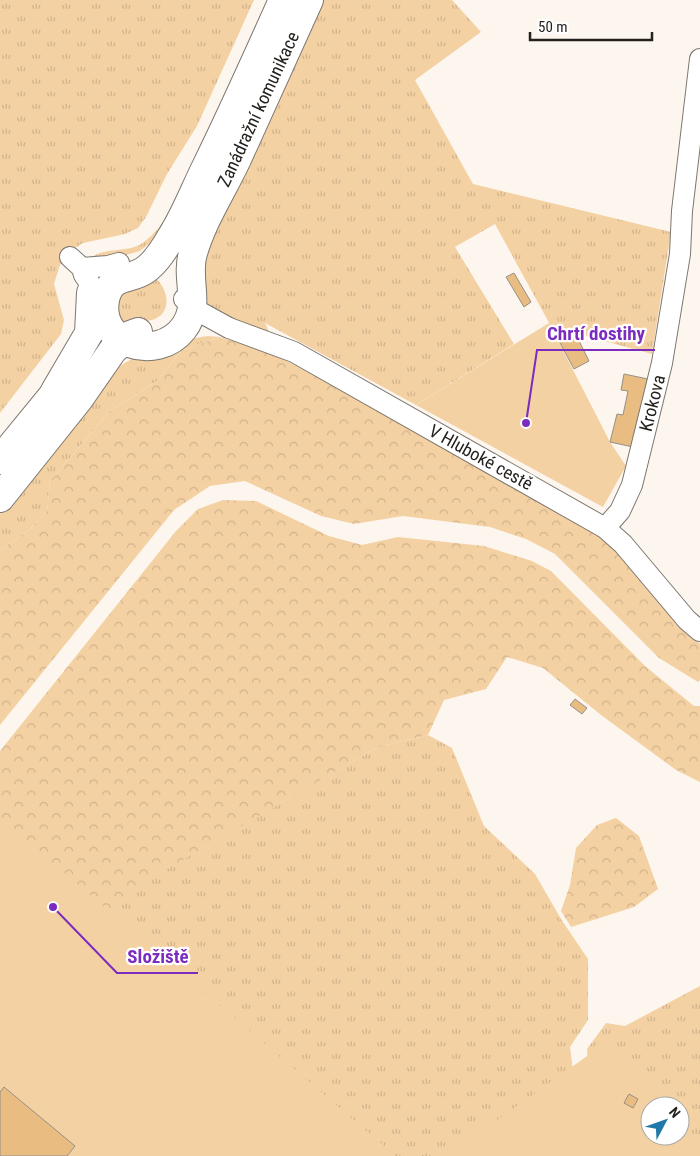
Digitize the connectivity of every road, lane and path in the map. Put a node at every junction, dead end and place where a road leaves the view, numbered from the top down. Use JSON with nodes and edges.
{"nodes":[{"id":1,"x":283,"y":0,"type":"edge"},
{"id":2,"x":309,"y":0,"type":"edge"},
{"id":3,"x":700,"y":59,"type":"edge"},
{"id":4,"x":700,"y":199,"type":"edge"},
{"id":5,"x":199,"y":206,"type":"junction"},
{"id":6,"x":682,"y":211,"type":"junction"},
{"id":7,"x":137,"y":261,"type":"junction"},
{"id":8,"x":91,"y":287,"type":"junction"},
{"id":9,"x":183,"y":295,"type":"junction"},
{"id":10,"x":229,"y":328,"type":"junction"},
{"id":11,"x":179,"y":333,"type":"junction"},
{"id":12,"x":132,"y":344,"type":"junction"},
{"id":13,"x":67,"y":395,"type":"junction"},
{"id":14,"x":0,"y":460,"type":"edge"},
{"id":15,"x":0,"y":498,"type":"edge"},
{"id":16,"x":605,"y":528,"type":"junction"},
{"id":17,"x":700,"y":631,"type":"edge"}],
"edges":[{"from":1,"to":5,"type":"main road","name":"Zanádražní komunikace"},
{"from":2,"to":5,"type":"main road","name":"Zanádražní komunikace"},
{"from":3,"to":6,"type":"street","name":"Krokova"},
{"from":4,"to":6,"type":"street"},
{"from":5,"to":7,"type":"main road","name":"Zanádražní komunikace"},
{"from":5,"to":9,"type":"main road","name":"Zanádražní komunikace"},
{"from":6,"to":16,"type":"street","name":"Krokova"},
{"from":7,"to":8,"type":"street"},
{"from":7,"to":8,"type":"main road"},
{"from":7,"to":9,"type":"main road"},
{"from":8,"to":12,"type":"main road"},
{"from":8,"to":13,"type":"main road"},
{"from":9,"to":10,"type":"street","name":"V Hluboké cestě"},
{"from":9,"to":11,"type":"main road"},
{"from":9,"to":12,"type":"main road"},
{"from":10,"to":11,"type":"street","name":"V Hluboké cestě"},
{"from":10,"to":16,"type":"street","name":"V Hluboké cestě"},
{"from":11,"to":12,"type":"main road"},
{"from":12,"to":13,"type":"main road"},
{"from":13,"to":14,"type":"main road"},
{"from":13,"to":15,"type":"main road"},
{"from":16,"to":17,"type":"street","name":"V Hluboké cestě"}]}
